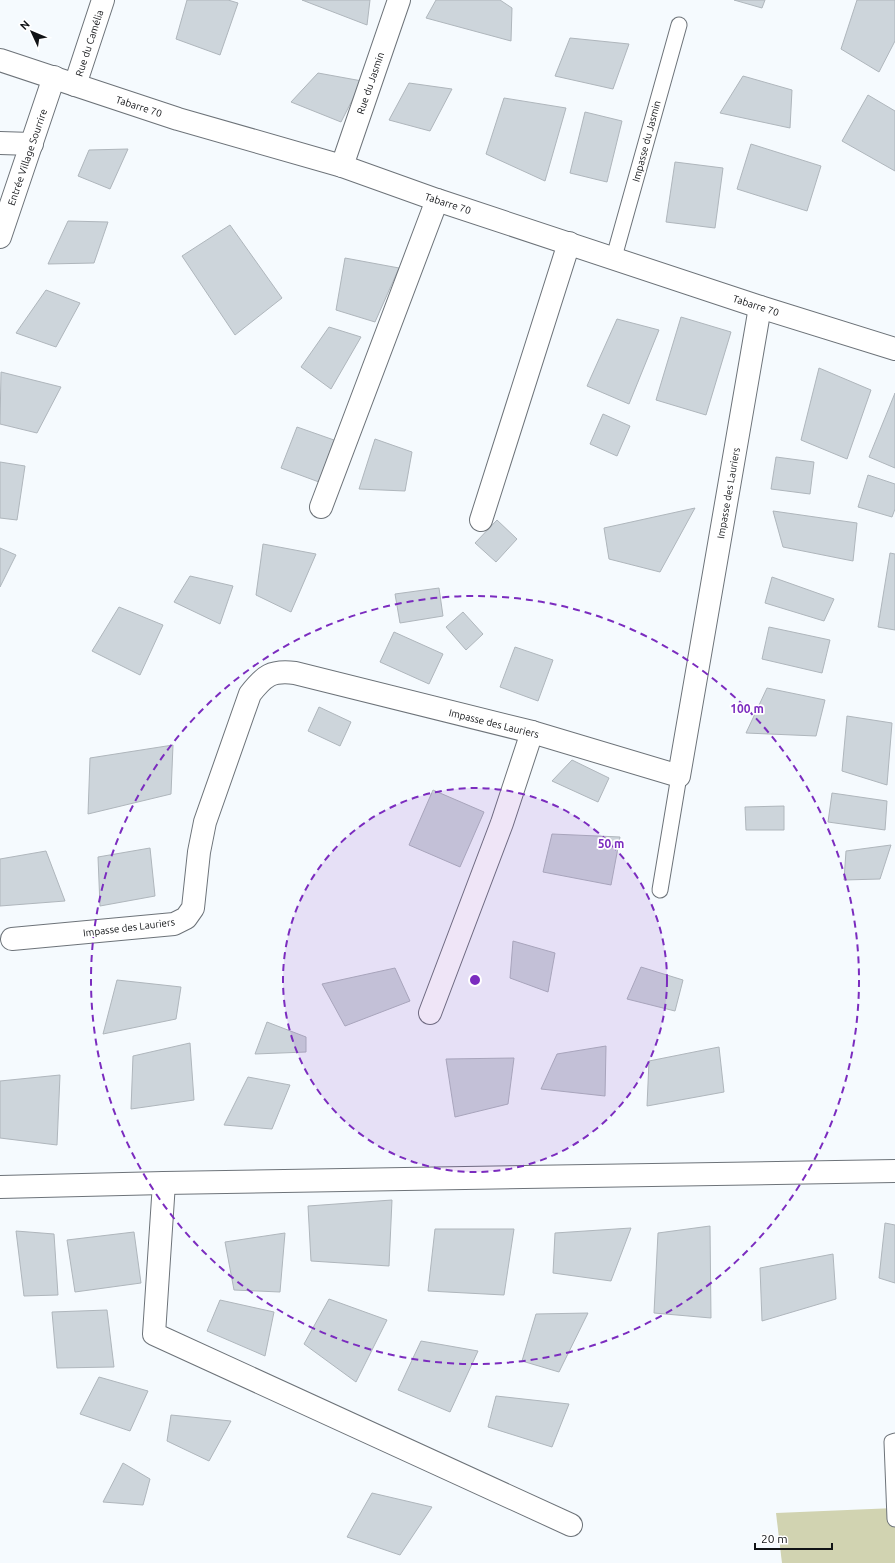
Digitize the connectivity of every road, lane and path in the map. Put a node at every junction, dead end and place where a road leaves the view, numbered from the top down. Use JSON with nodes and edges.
{"nodes":[{"id":1,"x":103,"y":0,"type":"edge"},
{"id":2,"x":399,"y":0,"type":"edge"},
{"id":3,"x":679,"y":25,"type":"dead end"},
{"id":4,"x":0,"y":60,"type":"edge"},
{"id":5,"x":54,"y":77,"type":"junction"},
{"id":6,"x":75,"y":85,"type":"junction"},
{"id":7,"x":0,"y":143,"type":"edge"},
{"id":8,"x":32,"y":144,"type":"junction"},
{"id":9,"x":342,"y":166,"type":"junction"},
{"id":10,"x":436,"y":200,"type":"junction"},
{"id":11,"x":0,"y":237,"type":"edge"},
{"id":12,"x":569,"y":243,"type":"junction"},
{"id":13,"x":614,"y":258,"type":"junction"},
{"id":14,"x":760,"y":306,"type":"junction"},
{"id":15,"x":895,"y":349,"type":"edge"},
{"id":16,"x":321,"y":507,"type":"dead end"},
{"id":17,"x":481,"y":520,"type":"dead end"},
{"id":18,"x":532,"y":732,"type":"junction"},
{"id":19,"x":680,"y":776,"type":"junction"},
{"id":20,"x":660,"y":890,"type":"dead end"},
{"id":21,"x":12,"y":939,"type":"dead end"},
{"id":22,"x":430,"y":1013,"type":"dead end"},
{"id":23,"x":895,"y":1171,"type":"edge"},
{"id":24,"x":164,"y":1183,"type":"junction"},
{"id":25,"x":0,"y":1187,"type":"edge"},
{"id":26,"x":895,"y":1442,"type":"edge"},
{"id":27,"x":895,"y":1519,"type":"edge"},
{"id":28,"x":571,"y":1525,"type":"dead end"}],
"edges":[{"from":1,"to":6,"type":"street","name":"Rue du Camélia"},
{"from":2,"to":9,"type":"street","name":"Rue du Jasmin"},
{"from":3,"to":13,"type":"lane","name":"Impasse du Jasmin"},
{"from":4,"to":5,"type":"street","name":"Tabarre 70"},
{"from":5,"to":6,"type":"street","name":"Tabarre 70"},
{"from":5,"to":8,"type":"street","name":"Entrée Village Sourrire"},
{"from":6,"to":9,"type":"street","name":"Tabarre 70"},
{"from":7,"to":8,"type":"street"},
{"from":8,"to":11,"type":"street","name":"Entrée Village Sourrire"},
{"from":9,"to":10,"type":"street","name":"Tabarre 70"},
{"from":10,"to":12,"type":"street","name":"Tabarre 70"},
{"from":10,"to":16,"type":"street"},
{"from":12,"to":13,"type":"street","name":"Tabarre 70"},
{"from":12,"to":17,"type":"street"},
{"from":13,"to":14,"type":"street","name":"Tabarre 70"},
{"from":14,"to":15,"type":"street","name":"Tabarre 70"},
{"from":14,"to":19,"type":"street","name":"Impasse des Lauriers"},
{"from":18,"to":19,"type":"street","name":"Impasse des Lauriers"},
{"from":18,"to":21,"type":"street","name":"Impasse des Lauriers"},
{"from":18,"to":22,"type":"street"},
{"from":19,"to":20,"type":"lane"},
{"from":23,"to":24,"type":"street"},
{"from":24,"to":25,"type":"street"},
{"from":24,"to":28,"type":"street"},
{"from":26,"to":27,"type":"lane"}]}
